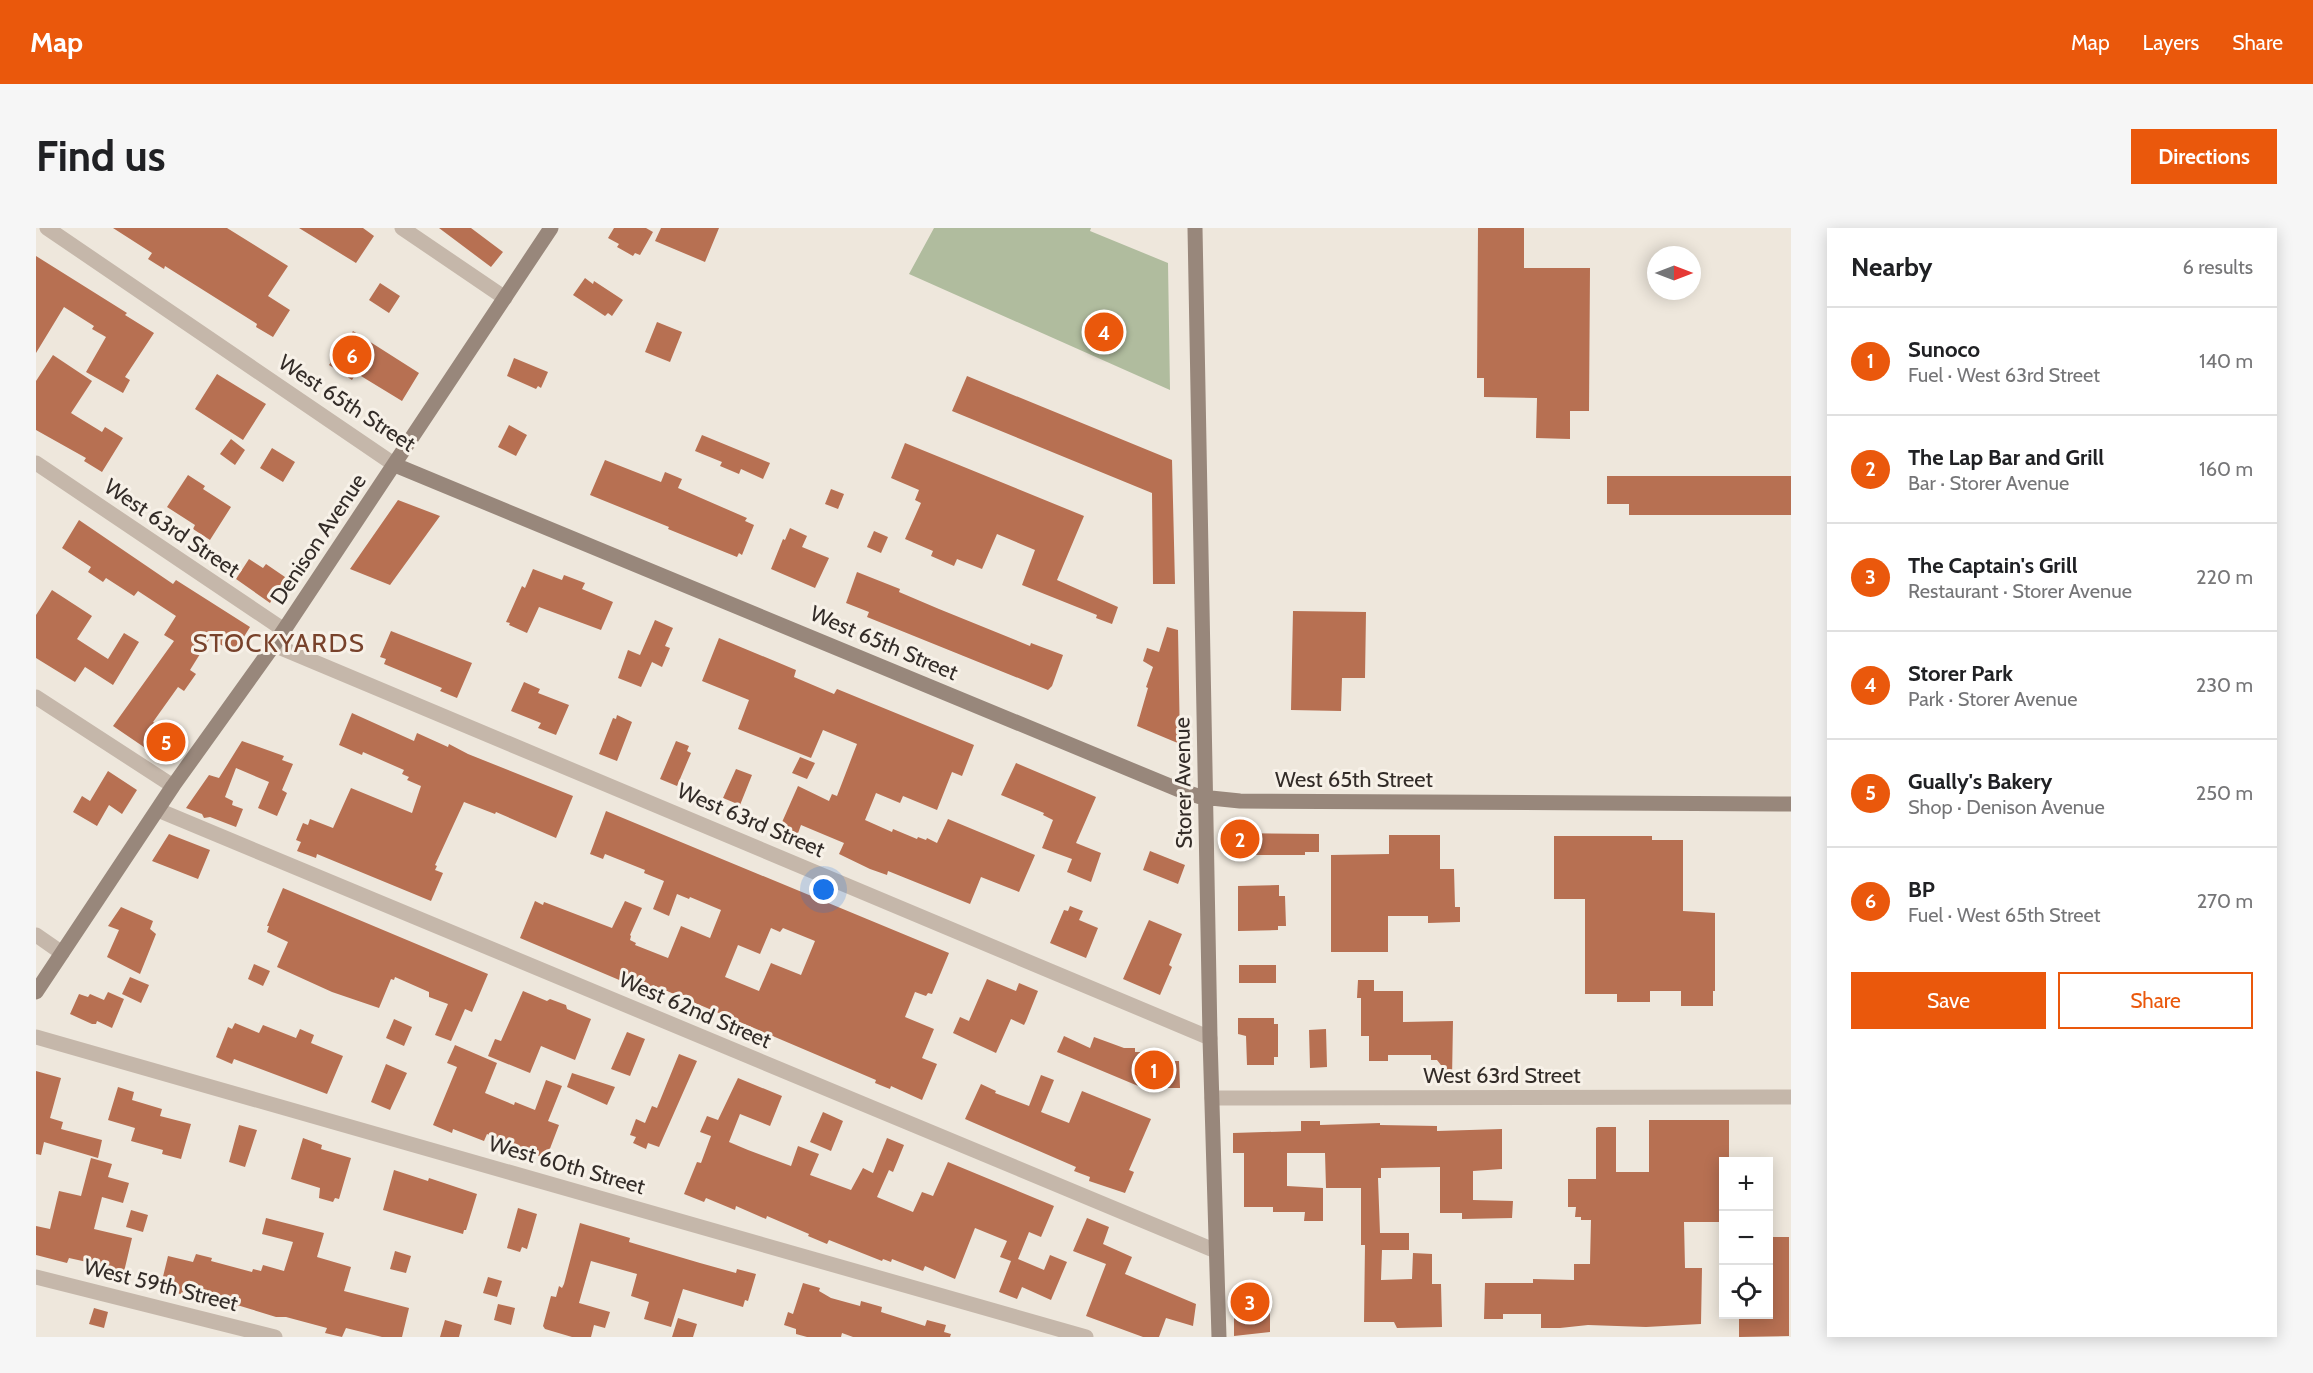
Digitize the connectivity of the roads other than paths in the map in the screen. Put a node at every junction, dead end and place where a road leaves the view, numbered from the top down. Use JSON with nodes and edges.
{"nodes":[{"id":1,"x":47,"y":228,"type":"edge"},
{"id":2,"x":402,"y":228,"type":"edge"},
{"id":3,"x":551,"y":228,"type":"edge"},
{"id":4,"x":1195,"y":228,"type":"edge"},
{"id":5,"x":505,"y":298,"type":"junction"},
{"id":6,"x":36,"y":464,"type":"edge"},
{"id":7,"x":395,"y":465,"type":"junction"},
{"id":8,"x":284,"y":630,"type":"junction"},
{"id":9,"x":274,"y":645,"type":"junction"},
{"id":10,"x":36,"y":697,"type":"edge"},
{"id":11,"x":173,"y":786,"type":"junction"},
{"id":12,"x":1206,"y":797,"type":"junction"},
{"id":13,"x":1791,"y":804,"type":"edge"},
{"id":14,"x":158,"y":810,"type":"junction"},
{"id":15,"x":36,"y":935,"type":"edge"},
{"id":16,"x":62,"y":953,"type":"junction"},
{"id":17,"x":36,"y":992,"type":"edge"},
{"id":18,"x":36,"y":1036,"type":"edge"},
{"id":19,"x":1210,"y":1038,"type":"junction"},
{"id":20,"x":1791,"y":1097,"type":"edge"},
{"id":21,"x":1212,"y":1098,"type":"junction"},
{"id":22,"x":1216,"y":1251,"type":"junction"},
{"id":23,"x":36,"y":1277,"type":"edge"},
{"id":24,"x":274,"y":1337,"type":"edge"},
{"id":25,"x":1086,"y":1337,"type":"edge"},
{"id":26,"x":1219,"y":1337,"type":"edge"}],
"edges":[{"from":1,"to":7,"type":"street","name":"West 65th Street"},
{"from":2,"to":5,"type":"street"},
{"from":3,"to":5,"type":"street","name":"Denison Avenue"},
{"from":4,"to":12,"type":"street","name":"Storer Avenue"},
{"from":5,"to":7,"type":"street","name":"Denison Avenue"},
{"from":6,"to":8,"type":"street","name":"West 63rd Street"},
{"from":7,"to":8,"type":"street","name":"Denison Avenue"},
{"from":7,"to":12,"type":"street","name":"West 65th Street"},
{"from":8,"to":9,"type":"street","name":"Denison Avenue"},
{"from":9,"to":11,"type":"street","name":"Denison Avenue"},
{"from":9,"to":19,"type":"street","name":"West 63rd Street"},
{"from":10,"to":11,"type":"street"},
{"from":11,"to":14,"type":"street","name":"Denison Avenue"},
{"from":12,"to":13,"type":"street","name":"West 65th Street"},
{"from":12,"to":19,"type":"street","name":"Storer Avenue"},
{"from":14,"to":16,"type":"street","name":"Denison Avenue"},
{"from":14,"to":22,"type":"street","name":"West 62nd Street"},
{"from":15,"to":16,"type":"street"},
{"from":16,"to":17,"type":"street","name":"Denison Avenue"},
{"from":18,"to":25,"type":"street","name":"West 60th Street"},
{"from":19,"to":21,"type":"street","name":"Storer Avenue"},
{"from":20,"to":21,"type":"street","name":"West 63rd Street"},
{"from":21,"to":22,"type":"street","name":"Storer Avenue"},
{"from":22,"to":26,"type":"street","name":"Storer Avenue"},
{"from":23,"to":24,"type":"street","name":"West 59th Street"}]}
